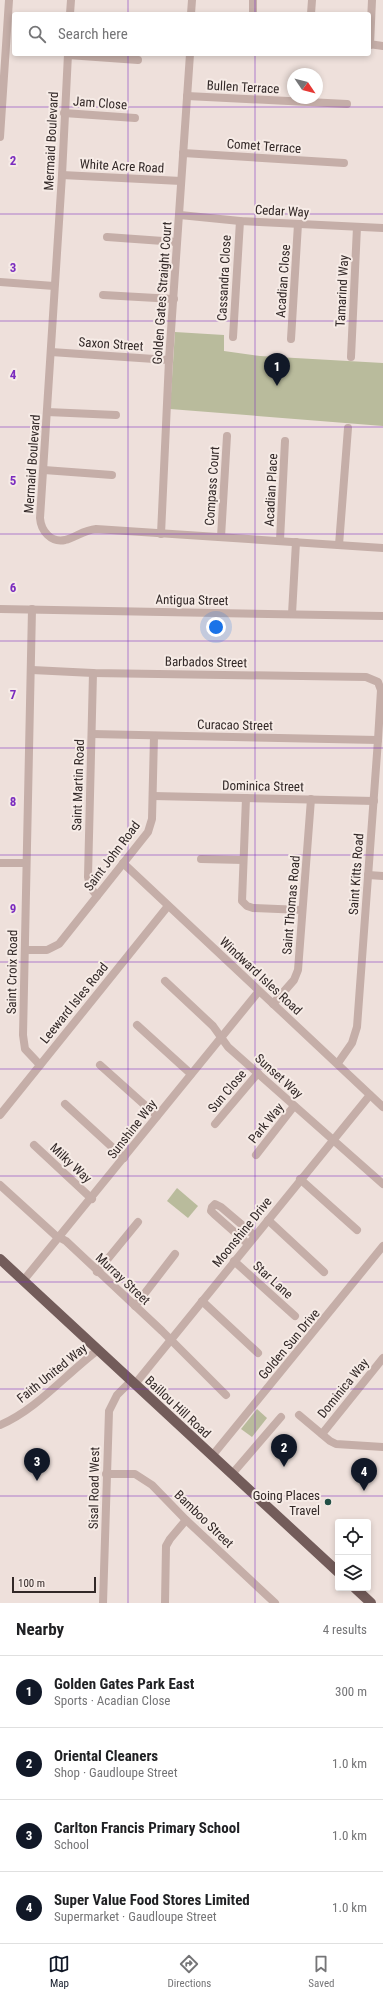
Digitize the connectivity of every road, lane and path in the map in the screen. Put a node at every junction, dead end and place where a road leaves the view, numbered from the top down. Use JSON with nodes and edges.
{"nodes":[{"id":1,"x":9,"y":0,"type":"edge"},
{"id":2,"x":71,"y":0,"type":"edge"},
{"id":3,"x":192,"y":0,"type":"edge"},
{"id":4,"x":253,"y":0,"type":"edge"},
{"id":5,"x":312,"y":0,"type":"edge"},
{"id":6,"x":372,"y":0,"type":"edge"},
{"id":7,"x":70,"y":12,"type":"edge"},
{"id":8,"x":191,"y":12,"type":"edge"},
{"id":9,"x":253,"y":12,"type":"edge"},
{"id":10,"x":311,"y":12,"type":"edge"},
{"id":11,"x":371,"y":15,"type":"edge"},
{"id":12,"x":371,"y":44,"type":"edge"},
{"id":13,"x":383,"y":46,"type":"edge"},
{"id":14,"x":68,"y":56,"type":"edge"},
{"id":15,"x":91,"y":56,"type":"edge"},
{"id":16,"x":190,"y":56,"type":"edge"},
{"id":17,"x":138,"y":60,"type":"dead end"},
{"id":18,"x":187,"y":96,"type":"junction"},
{"id":19,"x":1,"y":101,"type":"edge"},
{"id":20,"x":347,"y":104,"type":"dead end"},
{"id":21,"x":64,"y":113,"type":"junction"},
{"id":22,"x":134,"y":118,"type":"dead end"},
{"id":23,"x":0,"y":137,"type":"edge"},
{"id":24,"x":183,"y":153,"type":"junction"},
{"id":25,"x":344,"y":163,"type":"dead end"},
{"id":26,"x":62,"y":175,"type":"junction"},
{"id":27,"x":181,"y":181,"type":"junction"},
{"id":28,"x":180,"y":215,"type":"junction"},
{"id":29,"x":240,"y":221,"type":"junction"},
{"id":30,"x":298,"y":224,"type":"junction"},
{"id":31,"x":357,"y":227,"type":"junction"},
{"id":32,"x":383,"y":228,"type":"edge"},
{"id":33,"x":107,"y":237,"type":"dead end"},
{"id":34,"x":177,"y":242,"type":"junction"},
{"id":35,"x":0,"y":282,"type":"edge"},
{"id":36,"x":54,"y":286,"type":"junction"},
{"id":37,"x":103,"y":296,"type":"dead end"},
{"id":38,"x":174,"y":299,"type":"junction"},
{"id":39,"x":233,"y":337,"type":"dead end"},
{"id":40,"x":291,"y":339,"type":"dead end"},
{"id":41,"x":51,"y":352,"type":"junction"},
{"id":42,"x":351,"y":357,"type":"dead end"},
{"id":43,"x":169,"y":360,"type":"junction"},
{"id":44,"x":47,"y":412,"type":"junction"},
{"id":45,"x":116,"y":415,"type":"dead end"},
{"id":46,"x":348,"y":428,"type":"dead end"},
{"id":47,"x":227,"y":436,"type":"dead end"},
{"id":48,"x":285,"y":441,"type":"dead end"},
{"id":49,"x":44,"y":470,"type":"junction"},
{"id":50,"x":112,"y":475,"type":"dead end"},
{"id":51,"x":161,"y":534,"type":"junction"},
{"id":52,"x":221,"y":537,"type":"junction"},
{"id":53,"x":280,"y":540,"type":"junction"},
{"id":54,"x":296,"y":542,"type":"junction"},
{"id":55,"x":339,"y":545,"type":"junction"},
{"id":56,"x":383,"y":548,"type":"edge"},
{"id":57,"x":0,"y":608,"type":"edge"},
{"id":58,"x":32,"y":610,"type":"junction"},
{"id":59,"x":292,"y":614,"type":"junction"},
{"id":60,"x":383,"y":616,"type":"edge"},
{"id":61,"x":32,"y":670,"type":"junction"},
{"id":62,"x":93,"y":673,"type":"junction"},
{"id":63,"x":378,"y":682,"type":"joint"},
{"id":64,"x":92,"y":734,"type":"junction"},
{"id":65,"x":154,"y":736,"type":"junction"},
{"id":66,"x":378,"y":740,"type":"junction"},
{"id":67,"x":153,"y":796,"type":"junction"},
{"id":68,"x":246,"y":798,"type":"junction"},
{"id":69,"x":311,"y":799,"type":"junction"},
{"id":70,"x":374,"y":801,"type":"junction"},
{"id":71,"x":201,"y":859,"type":"dead end"},
{"id":72,"x":243,"y":860,"type":"junction"},
{"id":73,"x":0,"y":863,"type":"edge"},
{"id":74,"x":26,"y":863,"type":"junction"},
{"id":75,"x":124,"y":863,"type":"junction"},
{"id":76,"x":368,"y":875,"type":"junction"},
{"id":77,"x":383,"y":876,"type":"edge"},
{"id":78,"x":97,"y":896,"type":"junction"},
{"id":79,"x":168,"y":906,"type":"junction"},
{"id":80,"x":302,"y":910,"type":"junction"},
{"id":81,"x":25,"y":950,"type":"junction"},
{"id":82,"x":165,"y":981,"type":"dead end"},
{"id":83,"x":260,"y":991,"type":"junction"},
{"id":84,"x":272,"y":1004,"type":"junction"},
{"id":85,"x":137,"y":1026,"type":"dead end"},
{"id":86,"x":221,"y":1037,"type":"junction"},
{"id":87,"x":338,"y":1063,"type":"junction"},
{"id":88,"x":40,"y":1065,"type":"junction"},
{"id":89,"x":100,"y":1065,"type":"dead end"},
{"id":90,"x":191,"y":1074,"type":"junction"},
{"id":91,"x":258,"y":1074,"type":"junction"},
{"id":92,"x":370,"y":1095,"type":"junction"},
{"id":93,"x":65,"y":1104,"type":"dead end"},
{"id":94,"x":294,"y":1106,"type":"junction"},
{"id":95,"x":383,"y":1107,"type":"edge"},
{"id":96,"x":0,"y":1115,"type":"edge"},
{"id":97,"x":157,"y":1116,"type":"junction"},
{"id":98,"x":215,"y":1124,"type":"dead end"},
{"id":99,"x":333,"y":1140,"type":"junction"},
{"id":100,"x":34,"y":1145,"type":"dead end"},
{"id":101,"x":256,"y":1155,"type":"dead end"},
{"id":102,"x":124,"y":1158,"type":"junction"},
{"id":103,"x":300,"y":1179,"type":"junction"},
{"id":104,"x":383,"y":1184,"type":"edge"},
{"id":105,"x":0,"y":1185,"type":"edge"},
{"id":106,"x":92,"y":1199,"type":"junction"},
{"id":107,"x":268,"y":1220,"type":"junction"},
{"id":108,"x":138,"y":1222,"type":"dead end"},
{"id":109,"x":357,"y":1230,"type":"dead end"},
{"id":110,"x":255,"y":1236,"type":"junction"},
{"id":111,"x":60,"y":1238,"type":"junction"},
{"id":112,"x":248,"y":1244,"type":"junction"},
{"id":113,"x":383,"y":1246,"type":"edge"},
{"id":114,"x":175,"y":1254,"type":"dead end"},
{"id":115,"x":0,"y":1259,"type":"edge"},
{"id":116,"x":234,"y":1261,"type":"junction"},
{"id":117,"x":97,"y":1272,"type":"junction"},
{"id":118,"x":324,"y":1272,"type":"dead end"},
{"id":119,"x":24,"y":1281,"type":"junction"},
{"id":120,"x":202,"y":1301,"type":"junction"},
{"id":121,"x":135,"y":1306,"type":"junction"},
{"id":122,"x":296,"y":1316,"type":"dead end"},
{"id":123,"x":171,"y":1340,"type":"junction"},
{"id":124,"x":98,"y":1350,"type":"junction"},
{"id":125,"x":258,"y":1353,"type":"dead end"},
{"id":126,"x":383,"y":1358,"type":"edge"},
{"id":127,"x":133,"y":1383,"type":"junction"},
{"id":128,"x":226,"y":1395,"type":"dead end"},
{"id":129,"x":299,"y":1415,"type":"dead end"},
{"id":130,"x":281,"y":1417,"type":"dead end"},
{"id":131,"x":0,"y":1425,"type":"edge"},
{"id":132,"x":322,"y":1434,"type":"junction"},
{"id":133,"x":383,"y":1447,"type":"edge"},
{"id":134,"x":212,"y":1456,"type":"junction"},
{"id":135,"x":106,"y":1474,"type":"junction"},
{"id":136,"x":232,"y":1474,"type":"junction"},
{"id":137,"x":186,"y":1520,"type":"junction"},
{"id":138,"x":335,"y":1569,"type":"edge"},
{"id":139,"x":358,"y":1591,"type":"edge"},
{"id":140,"x":103,"y":1603,"type":"edge"},
{"id":141,"x":165,"y":1603,"type":"edge"},
{"id":142,"x":275,"y":1603,"type":"edge"},
{"id":143,"x":371,"y":1603,"type":"edge"}],
"edges":[{"from":1,"to":19,"type":"street"},
{"from":2,"to":7,"type":"street"},
{"from":3,"to":8,"type":"street"},
{"from":4,"to":9,"type":"street"},
{"from":5,"to":10,"type":"street"},
{"from":6,"to":11,"type":"street"},
{"from":12,"to":13,"type":"street"},
{"from":14,"to":21,"type":"street","name":"Mermaid Boulevard"},
{"from":15,"to":17,"type":"street"},
{"from":16,"to":18,"type":"street","name":"Golden Gates Straight Court"},
{"from":18,"to":20,"type":"street","name":"Bullen Terrace"},
{"from":18,"to":24,"type":"street","name":"Golden Gates Straight Court"},
{"from":19,"to":23,"type":"street"},
{"from":21,"to":22,"type":"street","name":"Jam Close"},
{"from":21,"to":26,"type":"street","name":"Mermaid Boulevard"},
{"from":24,"to":25,"type":"street","name":"Comet Terrace"},
{"from":24,"to":27,"type":"street","name":"Golden Gates Straight Court"},
{"from":26,"to":27,"type":"street","name":"White Acre Road"},
{"from":26,"to":36,"type":"street","name":"Mermaid Boulevard"},
{"from":27,"to":28,"type":"street","name":"Golden Gates Straight Court"},
{"from":28,"to":29,"type":"street","name":"Cedar Way"},
{"from":28,"to":34,"type":"street","name":"Golden Gates Straight Court"},
{"from":29,"to":30,"type":"street","name":"Cedar Way"},
{"from":29,"to":39,"type":"street","name":"Cassandra Close"},
{"from":30,"to":31,"type":"street","name":"Cedar Way"},
{"from":30,"to":40,"type":"street","name":"Acadian Close"},
{"from":31,"to":32,"type":"street","name":"Cedar Way"},
{"from":31,"to":42,"type":"street","name":"Tamarind Way"},
{"from":33,"to":34,"type":"street"},
{"from":34,"to":38,"type":"street","name":"Golden Gates Straight Court"},
{"from":35,"to":36,"type":"street"},
{"from":36,"to":41,"type":"street","name":"Mermaid Boulevard"},
{"from":37,"to":38,"type":"street"},
{"from":38,"to":43,"type":"street","name":"Golden Gates Straight Court"},
{"from":41,"to":43,"type":"street","name":"Saxon Street"},
{"from":41,"to":44,"type":"street","name":"Mermaid Boulevard"},
{"from":43,"to":51,"type":"street","name":"Golden Gates Straight Court"},
{"from":44,"to":45,"type":"street"},
{"from":44,"to":49,"type":"street","name":"Mermaid Boulevard"},
{"from":46,"to":55,"type":"street"},
{"from":47,"to":52,"type":"street","name":"Compass Court"},
{"from":48,"to":53,"type":"street","name":"Acadian Place"},
{"from":49,"to":50,"type":"street"},
{"from":49,"to":51,"type":"street","name":"Mermaid Boulevard"},
{"from":51,"to":52,"type":"street","name":"Mermaid Boulevard"},
{"from":52,"to":53,"type":"street","name":"Mermaid Boulevard"},
{"from":53,"to":54,"type":"street","name":"Mermaid Boulevard"},
{"from":54,"to":55,"type":"street","name":"Mermaid Boulevard"},
{"from":54,"to":59,"type":"street"},
{"from":55,"to":56,"type":"street","name":"Mermaid Boulevard"},
{"from":57,"to":58,"type":"street","name":"Antigua Street"},
{"from":58,"to":59,"type":"street","name":"Antigua Street"},
{"from":58,"to":61,"type":"street","name":"Saint Croix Road"},
{"from":59,"to":60,"type":"street","name":"Antigua Street"},
{"from":61,"to":62,"type":"street","name":"Barbados Street"},
{"from":61,"to":74,"type":"street","name":"Saint Croix Road"},
{"from":62,"to":63,"type":"street","name":"Barbados Street"},
{"from":62,"to":64,"type":"street","name":"Saint Martin Road"},
{"from":63,"to":66,"type":"street","name":"Saint Kitts Road"},
{"from":64,"to":65,"type":"street","name":"Curacao Street"},
{"from":64,"to":78,"type":"street","name":"Saint Martin Road"},
{"from":65,"to":66,"type":"street","name":"Curacao Street"},
{"from":65,"to":67,"type":"street","name":"Saint John Road"},
{"from":66,"to":70,"type":"street","name":"Saint Kitts Road"},
{"from":67,"to":68,"type":"street","name":"Dominica Street"},
{"from":67,"to":75,"type":"street","name":"Saint John Road"},
{"from":68,"to":69,"type":"street","name":"Dominica Street"},
{"from":68,"to":72,"type":"street"},
{"from":69,"to":70,"type":"street","name":"Dominica Street"},
{"from":69,"to":80,"type":"street","name":"Saint Thomas Road"},
{"from":70,"to":76,"type":"street","name":"Saint Kitts Road"},
{"from":71,"to":72,"type":"street"},
{"from":72,"to":80,"type":"street"},
{"from":73,"to":74,"type":"street"},
{"from":74,"to":81,"type":"street","name":"Saint Croix Road"},
{"from":75,"to":78,"type":"street","name":"Saint John Road"},
{"from":75,"to":79,"type":"street","name":"Windward Isles Road"},
{"from":76,"to":77,"type":"street"},
{"from":76,"to":87,"type":"street","name":"Saint Kitts Road"},
{"from":78,"to":81,"type":"street","name":"Saint John Road"},
{"from":79,"to":83,"type":"street","name":"Windward Isles Road"},
{"from":79,"to":88,"type":"street","name":"Leeward Isles Road"},
{"from":80,"to":84,"type":"street","name":"Saint Thomas Road"},
{"from":81,"to":88,"type":"street","name":"Saint Croix Road"},
{"from":82,"to":86,"type":"street","name":"Sunset Way"},
{"from":83,"to":84,"type":"street","name":"Windward Isles Road"},
{"from":83,"to":86,"type":"street","name":"Sunshine Way"},
{"from":84,"to":87,"type":"street","name":"Windward Isles Road"},
{"from":85,"to":90,"type":"street"},
{"from":86,"to":90,"type":"street","name":"Sunshine Way"},
{"from":86,"to":91,"type":"street","name":"Sunset Way"},
{"from":87,"to":92,"type":"street","name":"Windward Isles Road"},
{"from":88,"to":96,"type":"street","name":"Leeward Isles Road"},
{"from":89,"to":97,"type":"street"},
{"from":90,"to":97,"type":"street","name":"Sunshine Way"},
{"from":91,"to":94,"type":"street","name":"Sunset Way"},
{"from":91,"to":98,"type":"street","name":"Sun Close"},
{"from":92,"to":95,"type":"street","name":"Windward Isles Road"},
{"from":92,"to":99,"type":"street","name":"Moonshine Drive"},
{"from":93,"to":102,"type":"street"},
{"from":94,"to":99,"type":"street","name":"Sunset Way"},
{"from":94,"to":101,"type":"street","name":"Park Way"},
{"from":97,"to":102,"type":"street","name":"Sunshine Way"},
{"from":99,"to":103,"type":"street","name":"Moonshine Drive"},
{"from":99,"to":104,"type":"street","name":"Sunset Way"},
{"from":100,"to":106,"type":"street","name":"Milky Way"},
{"from":102,"to":106,"type":"street","name":"Sunshine Way"},
{"from":103,"to":107,"type":"street","name":"Moonshine Drive"},
{"from":103,"to":109,"type":"street"},
{"from":105,"to":111,"type":"street","name":"Murray Street"},
{"from":106,"to":111,"type":"street","name":"Sunshine Way"},
{"from":107,"to":110,"type":"street","name":"Moonshine Drive"},
{"from":107,"to":118,"type":"street"},
{"from":108,"to":117,"type":"street"},
{"from":110,"to":112,"type":"street","name":"Moonshine Drive"},
{"from":110,"to":112,"type":"street"},
{"from":111,"to":117,"type":"street","name":"Murray Street"},
{"from":111,"to":119,"type":"street","name":"Sunshine Way"},
{"from":112,"to":116,"type":"street","name":"Moonshine Drive"},
{"from":113,"to":134,"type":"street","name":"Golden Sun Drive"},
{"from":114,"to":121,"type":"street"},
{"from":115,"to":119,"type":"main road","name":"Baillou Hill Road"},
{"from":116,"to":120,"type":"street","name":"Moonshine Drive"},
{"from":116,"to":122,"type":"street","name":"Star Lane"},
{"from":117,"to":121,"type":"street","name":"Murray Street"},
{"from":119,"to":124,"type":"main road","name":"Baillou Hill Road"},
{"from":120,"to":123,"type":"street","name":"Moonshine Drive"},
{"from":120,"to":125,"type":"street"},
{"from":121,"to":123,"type":"street","name":"Murray Street"},
{"from":123,"to":127,"type":"street","name":"Moonshine Drive"},
{"from":123,"to":128,"type":"street","name":"Murray Street"},
{"from":124,"to":127,"type":"main road","name":"Baillou Hill Road"},
{"from":124,"to":131,"type":"street","name":"Faith United Way"},
{"from":126,"to":132,"type":"street","name":"Dominica Way"},
{"from":127,"to":134,"type":"main road","name":"Baillou Hill Road"},
{"from":127,"to":135,"type":"street","name":"Sisal Road West"},
{"from":129,"to":132,"type":"street"},
{"from":130,"to":136,"type":"street"},
{"from":132,"to":133,"type":"street"},
{"from":134,"to":136,"type":"main road","name":"Baillou Hill Road"},
{"from":135,"to":137,"type":"street","name":"Bamboo Street"},
{"from":135,"to":140,"type":"street","name":"Sisal Road West"},
{"from":136,"to":138,"type":"main road","name":"Baillou Hill Road"},
{"from":137,"to":141,"type":"street"},
{"from":137,"to":142,"type":"street","name":"Bamboo Street"},
{"from":139,"to":143,"type":"main road"}]}
